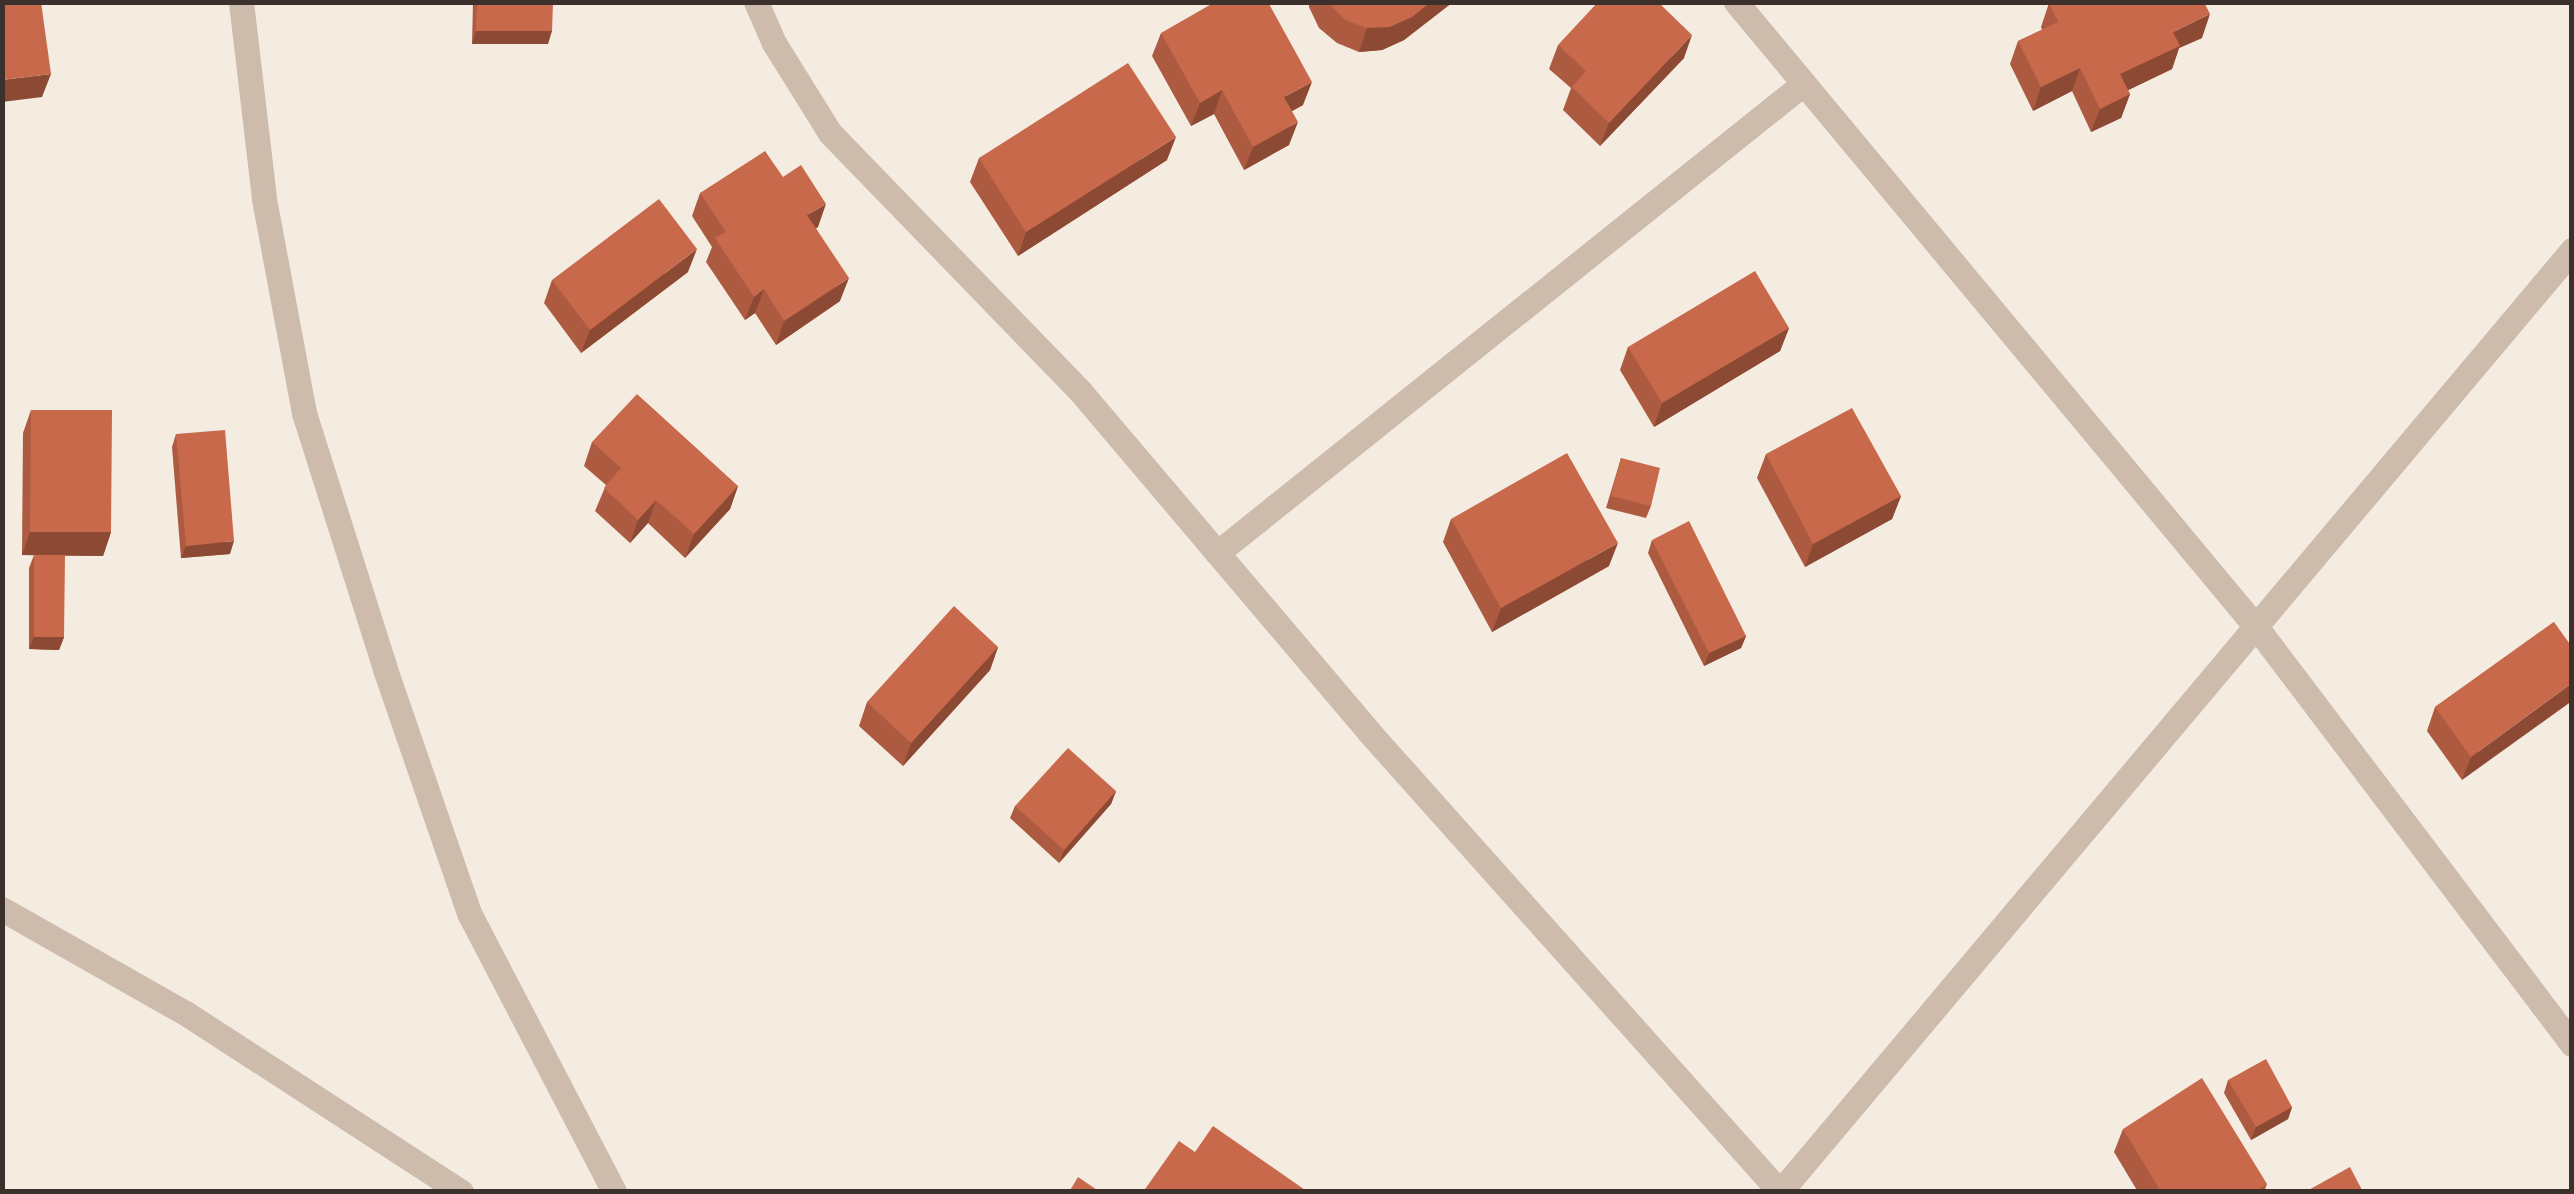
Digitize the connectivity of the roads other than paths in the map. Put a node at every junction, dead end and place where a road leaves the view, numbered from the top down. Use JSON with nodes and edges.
{"nodes":[{"id":1,"x":241,"y":2,"type":"edge"},
{"id":2,"x":756,"y":2,"type":"edge"},
{"id":3,"x":1736,"y":2,"type":"edge"},
{"id":4,"x":1804,"y":84,"type":"junction"},
{"id":5,"x":2572,"y":250,"type":"edge"},
{"id":6,"x":1217,"y":552,"type":"junction"},
{"id":7,"x":2257,"y":628,"type":"junction"},
{"id":8,"x":2,"y":909,"type":"edge"},
{"id":9,"x":2572,"y":1044,"type":"edge"},
{"id":10,"x":1780,"y":1191,"type":"edge"},
{"id":11,"x":461,"y":1192,"type":"edge"},
{"id":12,"x":614,"y":1192,"type":"edge"}],
"edges":[{"from":1,"to":12,"type":"street"},
{"from":2,"to":6,"type":"street"},
{"from":3,"to":4,"type":"street"},
{"from":4,"to":6,"type":"street"},
{"from":4,"to":7,"type":"street"},
{"from":5,"to":7,"type":"street"},
{"from":6,"to":10,"type":"street"},
{"from":7,"to":9,"type":"street"},
{"from":7,"to":10,"type":"street"},
{"from":8,"to":11,"type":"street"}]}
